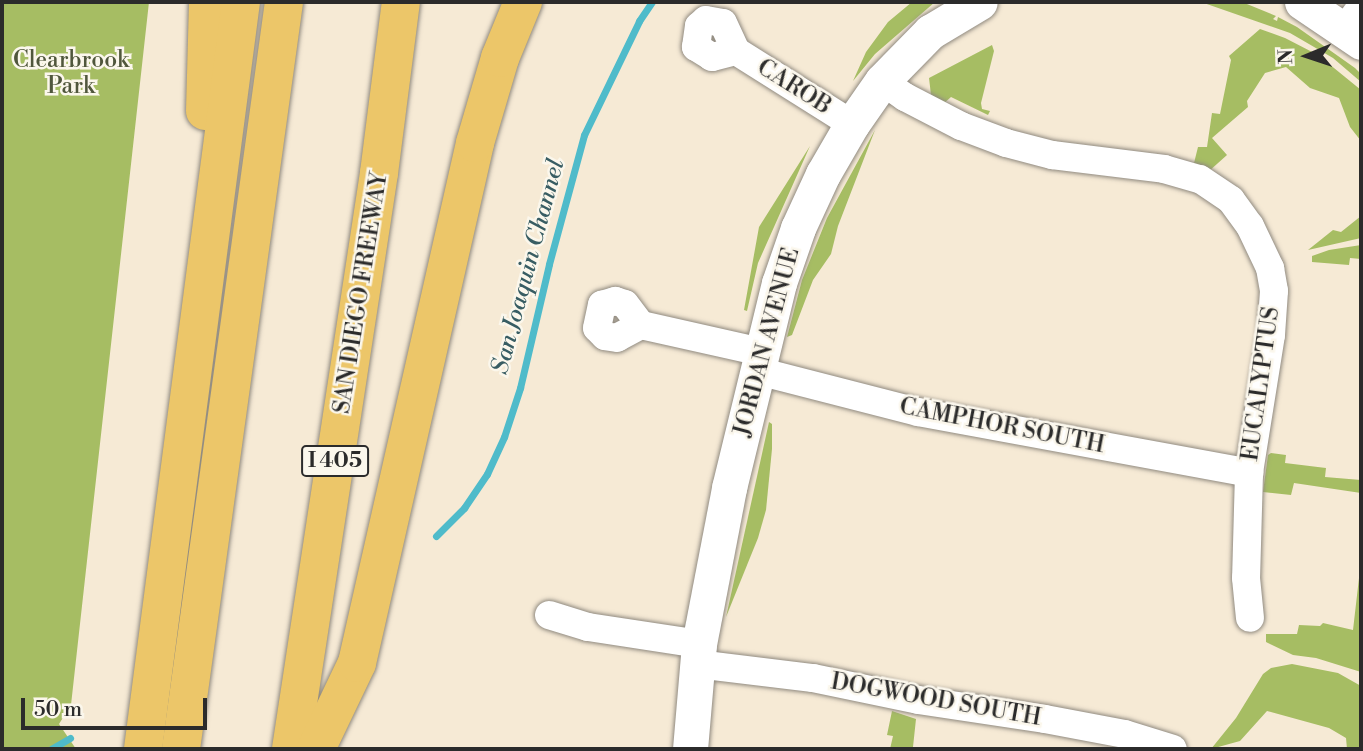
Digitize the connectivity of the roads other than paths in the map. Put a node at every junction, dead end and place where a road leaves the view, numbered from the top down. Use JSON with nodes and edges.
{"nodes":[{"id":1,"x":208,"y":2,"type":"edge"},
{"id":2,"x":241,"y":2,"type":"edge"},
{"id":3,"x":284,"y":2,"type":"edge"},
{"id":4,"x":401,"y":2,"type":"edge"},
{"id":5,"x":523,"y":2,"type":"edge"},
{"id":6,"x":980,"y":2,"type":"edge"},
{"id":7,"x":1302,"y":2,"type":"edge"},
{"id":8,"x":1356,"y":26,"type":"edge"},
{"id":9,"x":736,"y":51,"type":"dead end"},
{"id":10,"x":882,"y":80,"type":"junction"},
{"id":11,"x":852,"y":124,"type":"junction"},
{"id":12,"x":641,"y":325,"type":"dead end"},
{"id":13,"x":199,"y":326,"type":"junction"},
{"id":14,"x":760,"y":361,"type":"junction"},
{"id":15,"x":1249,"y":472,"type":"junction"},
{"id":16,"x":549,"y":615,"type":"dead end"},
{"id":17,"x":1250,"y":618,"type":"dead end"},
{"id":18,"x":698,"y":654,"type":"junction"},
{"id":19,"x":143,"y":749,"type":"edge"},
{"id":20,"x":181,"y":749,"type":"edge"},
{"id":21,"x":291,"y":749,"type":"edge"},
{"id":22,"x":316,"y":749,"type":"edge"},
{"id":23,"x":690,"y":749,"type":"edge"},
{"id":24,"x":1173,"y":749,"type":"edge"}],
"edges":[{"from":1,"to":13,"type":"highway"},
{"from":2,"to":13,"type":"highway"},
{"from":3,"to":20,"type":"highway"},
{"from":4,"to":21,"type":"highway","name":"SAN DIEGO FREEWAY","number":"I 405"},
{"from":5,"to":22,"type":"highway"},
{"from":6,"to":10,"type":"street","name":"JORDAN AVENUE"},
{"from":7,"to":8,"type":"street"},
{"from":9,"to":11,"type":"street","name":"CAROB"},
{"from":10,"to":11,"type":"street","name":"JORDAN AVENUE"},
{"from":10,"to":15,"type":"street","name":"EUCALYPTUS"},
{"from":11,"to":14,"type":"street","name":"JORDAN AVENUE"},
{"from":12,"to":14,"type":"street","name":"CAMPHOR SOUTH"},
{"from":13,"to":19,"type":"highway"},
{"from":14,"to":15,"type":"street","name":"CAMPHOR SOUTH"},
{"from":14,"to":18,"type":"street","name":"JORDAN AVENUE"},
{"from":15,"to":17,"type":"street","name":"EUCALYPTUS"},
{"from":16,"to":18,"type":"street","name":"DOGWOOD SOUTH"},
{"from":18,"to":23,"type":"street","name":"JORDAN AVENUE"},
{"from":18,"to":24,"type":"street","name":"DOGWOOD SOUTH"}]}
